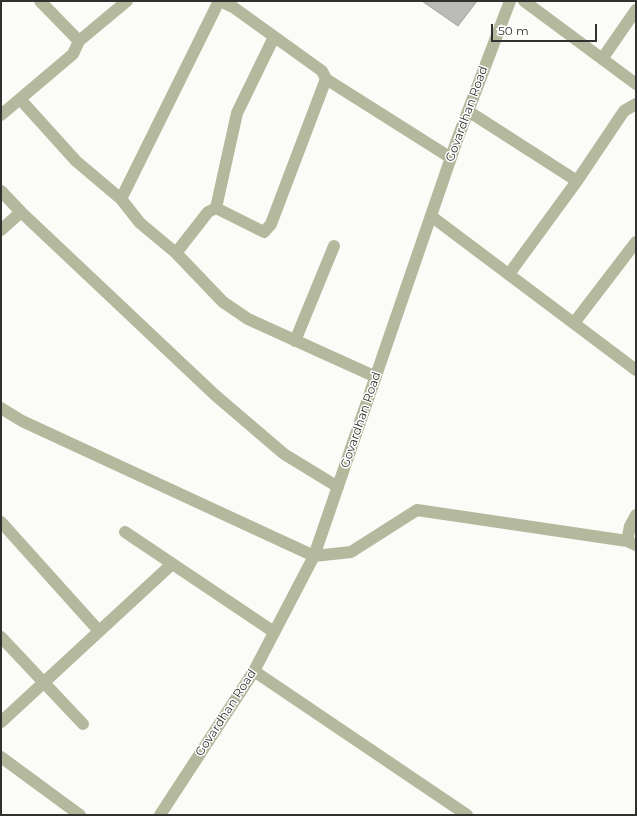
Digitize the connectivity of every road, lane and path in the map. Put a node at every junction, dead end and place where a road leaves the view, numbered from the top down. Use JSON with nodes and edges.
{"nodes":[{"id":1,"x":40,"y":1,"type":"edge"},
{"id":2,"x":127,"y":1,"type":"edge"},
{"id":3,"x":220,"y":1,"type":"edge"},
{"id":4,"x":510,"y":1,"type":"edge"},
{"id":5,"x":524,"y":1,"type":"edge"},
{"id":6,"x":636,"y":10,"type":"edge"},
{"id":7,"x":274,"y":37,"type":"junction"},
{"id":8,"x":79,"y":41,"type":"junction"},
{"id":9,"x":602,"y":59,"type":"junction"},
{"id":10,"x":326,"y":79,"type":"junction"},
{"id":11,"x":636,"y":84,"type":"edge"},
{"id":12,"x":20,"y":99,"type":"junction"},
{"id":13,"x":636,"y":104,"type":"edge"},
{"id":14,"x":468,"y":111,"type":"junction"},
{"id":15,"x":1,"y":115,"type":"edge"},
{"id":16,"x":451,"y":158,"type":"junction"},
{"id":17,"x":577,"y":181,"type":"junction"},
{"id":18,"x":1,"y":191,"type":"edge"},
{"id":19,"x":121,"y":199,"type":"junction"},
{"id":20,"x":216,"y":208,"type":"junction"},
{"id":21,"x":21,"y":212,"type":"junction"},
{"id":22,"x":431,"y":216,"type":"junction"},
{"id":23,"x":1,"y":230,"type":"edge"},
{"id":24,"x":636,"y":242,"type":"edge"},
{"id":25,"x":334,"y":246,"type":"dead end"},
{"id":26,"x":176,"y":253,"type":"junction"},
{"id":27,"x":509,"y":274,"type":"junction"},
{"id":28,"x":574,"y":323,"type":"junction"},
{"id":29,"x":295,"y":341,"type":"junction"},
{"id":30,"x":636,"y":370,"type":"edge"},
{"id":31,"x":376,"y":377,"type":"junction"},
{"id":32,"x":1,"y":408,"type":"edge"},
{"id":33,"x":338,"y":487,"type":"junction"},
{"id":34,"x":636,"y":515,"type":"edge"},
{"id":35,"x":1,"y":522,"type":"edge"},
{"id":36,"x":125,"y":532,"type":"dead end"},
{"id":37,"x":632,"y":543,"type":"edge"},
{"id":38,"x":314,"y":556,"type":"junction"},
{"id":39,"x":172,"y":564,"type":"junction"},
{"id":40,"x":99,"y":632,"type":"junction"},
{"id":41,"x":274,"y":632,"type":"junction"},
{"id":42,"x":1,"y":637,"type":"edge"},
{"id":43,"x":254,"y":671,"type":"junction"},
{"id":44,"x":45,"y":682,"type":"junction"},
{"id":45,"x":1,"y":722,"type":"edge"},
{"id":46,"x":83,"y":724,"type":"dead end"},
{"id":47,"x":1,"y":757,"type":"edge"},
{"id":48,"x":80,"y":815,"type":"edge"},
{"id":49,"x":160,"y":815,"type":"edge"},
{"id":50,"x":467,"y":815,"type":"edge"}],
"edges":[{"from":1,"to":8,"type":"street"},
{"from":2,"to":8,"type":"street"},
{"from":3,"to":7,"type":"street"},
{"from":3,"to":19,"type":"street"},
{"from":4,"to":14,"type":"street","name":"Govardhan Road"},
{"from":5,"to":9,"type":"street"},
{"from":6,"to":9,"type":"street"},
{"from":7,"to":10,"type":"street"},
{"from":7,"to":20,"type":"street"},
{"from":8,"to":12,"type":"street"},
{"from":9,"to":11,"type":"street"},
{"from":10,"to":16,"type":"street"},
{"from":10,"to":20,"type":"street"},
{"from":12,"to":15,"type":"street"},
{"from":12,"to":19,"type":"street"},
{"from":13,"to":17,"type":"street"},
{"from":14,"to":16,"type":"street","name":"Govardhan Road"},
{"from":14,"to":17,"type":"street"},
{"from":16,"to":22,"type":"street","name":"Govardhan Road"},
{"from":17,"to":27,"type":"street"},
{"from":18,"to":21,"type":"street"},
{"from":19,"to":26,"type":"street"},
{"from":20,"to":26,"type":"street"},
{"from":21,"to":23,"type":"street"},
{"from":21,"to":33,"type":"street"},
{"from":22,"to":27,"type":"street"},
{"from":22,"to":31,"type":"street","name":"Govardhan Road"},
{"from":24,"to":28,"type":"street"},
{"from":25,"to":29,"type":"street"},
{"from":26,"to":29,"type":"street"},
{"from":27,"to":28,"type":"street"},
{"from":28,"to":30,"type":"street"},
{"from":29,"to":31,"type":"street"},
{"from":31,"to":33,"type":"street","name":"Govardhan Road"},
{"from":32,"to":38,"type":"street"},
{"from":33,"to":38,"type":"street","name":"Govardhan Road"},
{"from":34,"to":37,"type":"street"},
{"from":35,"to":40,"type":"street"},
{"from":36,"to":39,"type":"street"},
{"from":37,"to":38,"type":"street"},
{"from":38,"to":41,"type":"street","name":"Govardhan Road"},
{"from":39,"to":40,"type":"street"},
{"from":39,"to":41,"type":"street"},
{"from":40,"to":44,"type":"street"},
{"from":41,"to":43,"type":"street","name":"Govardhan Road"},
{"from":42,"to":44,"type":"street"},
{"from":43,"to":49,"type":"street","name":"Govardhan Road"},
{"from":43,"to":50,"type":"street"},
{"from":44,"to":45,"type":"street"},
{"from":44,"to":46,"type":"street"},
{"from":47,"to":48,"type":"street"}]}
